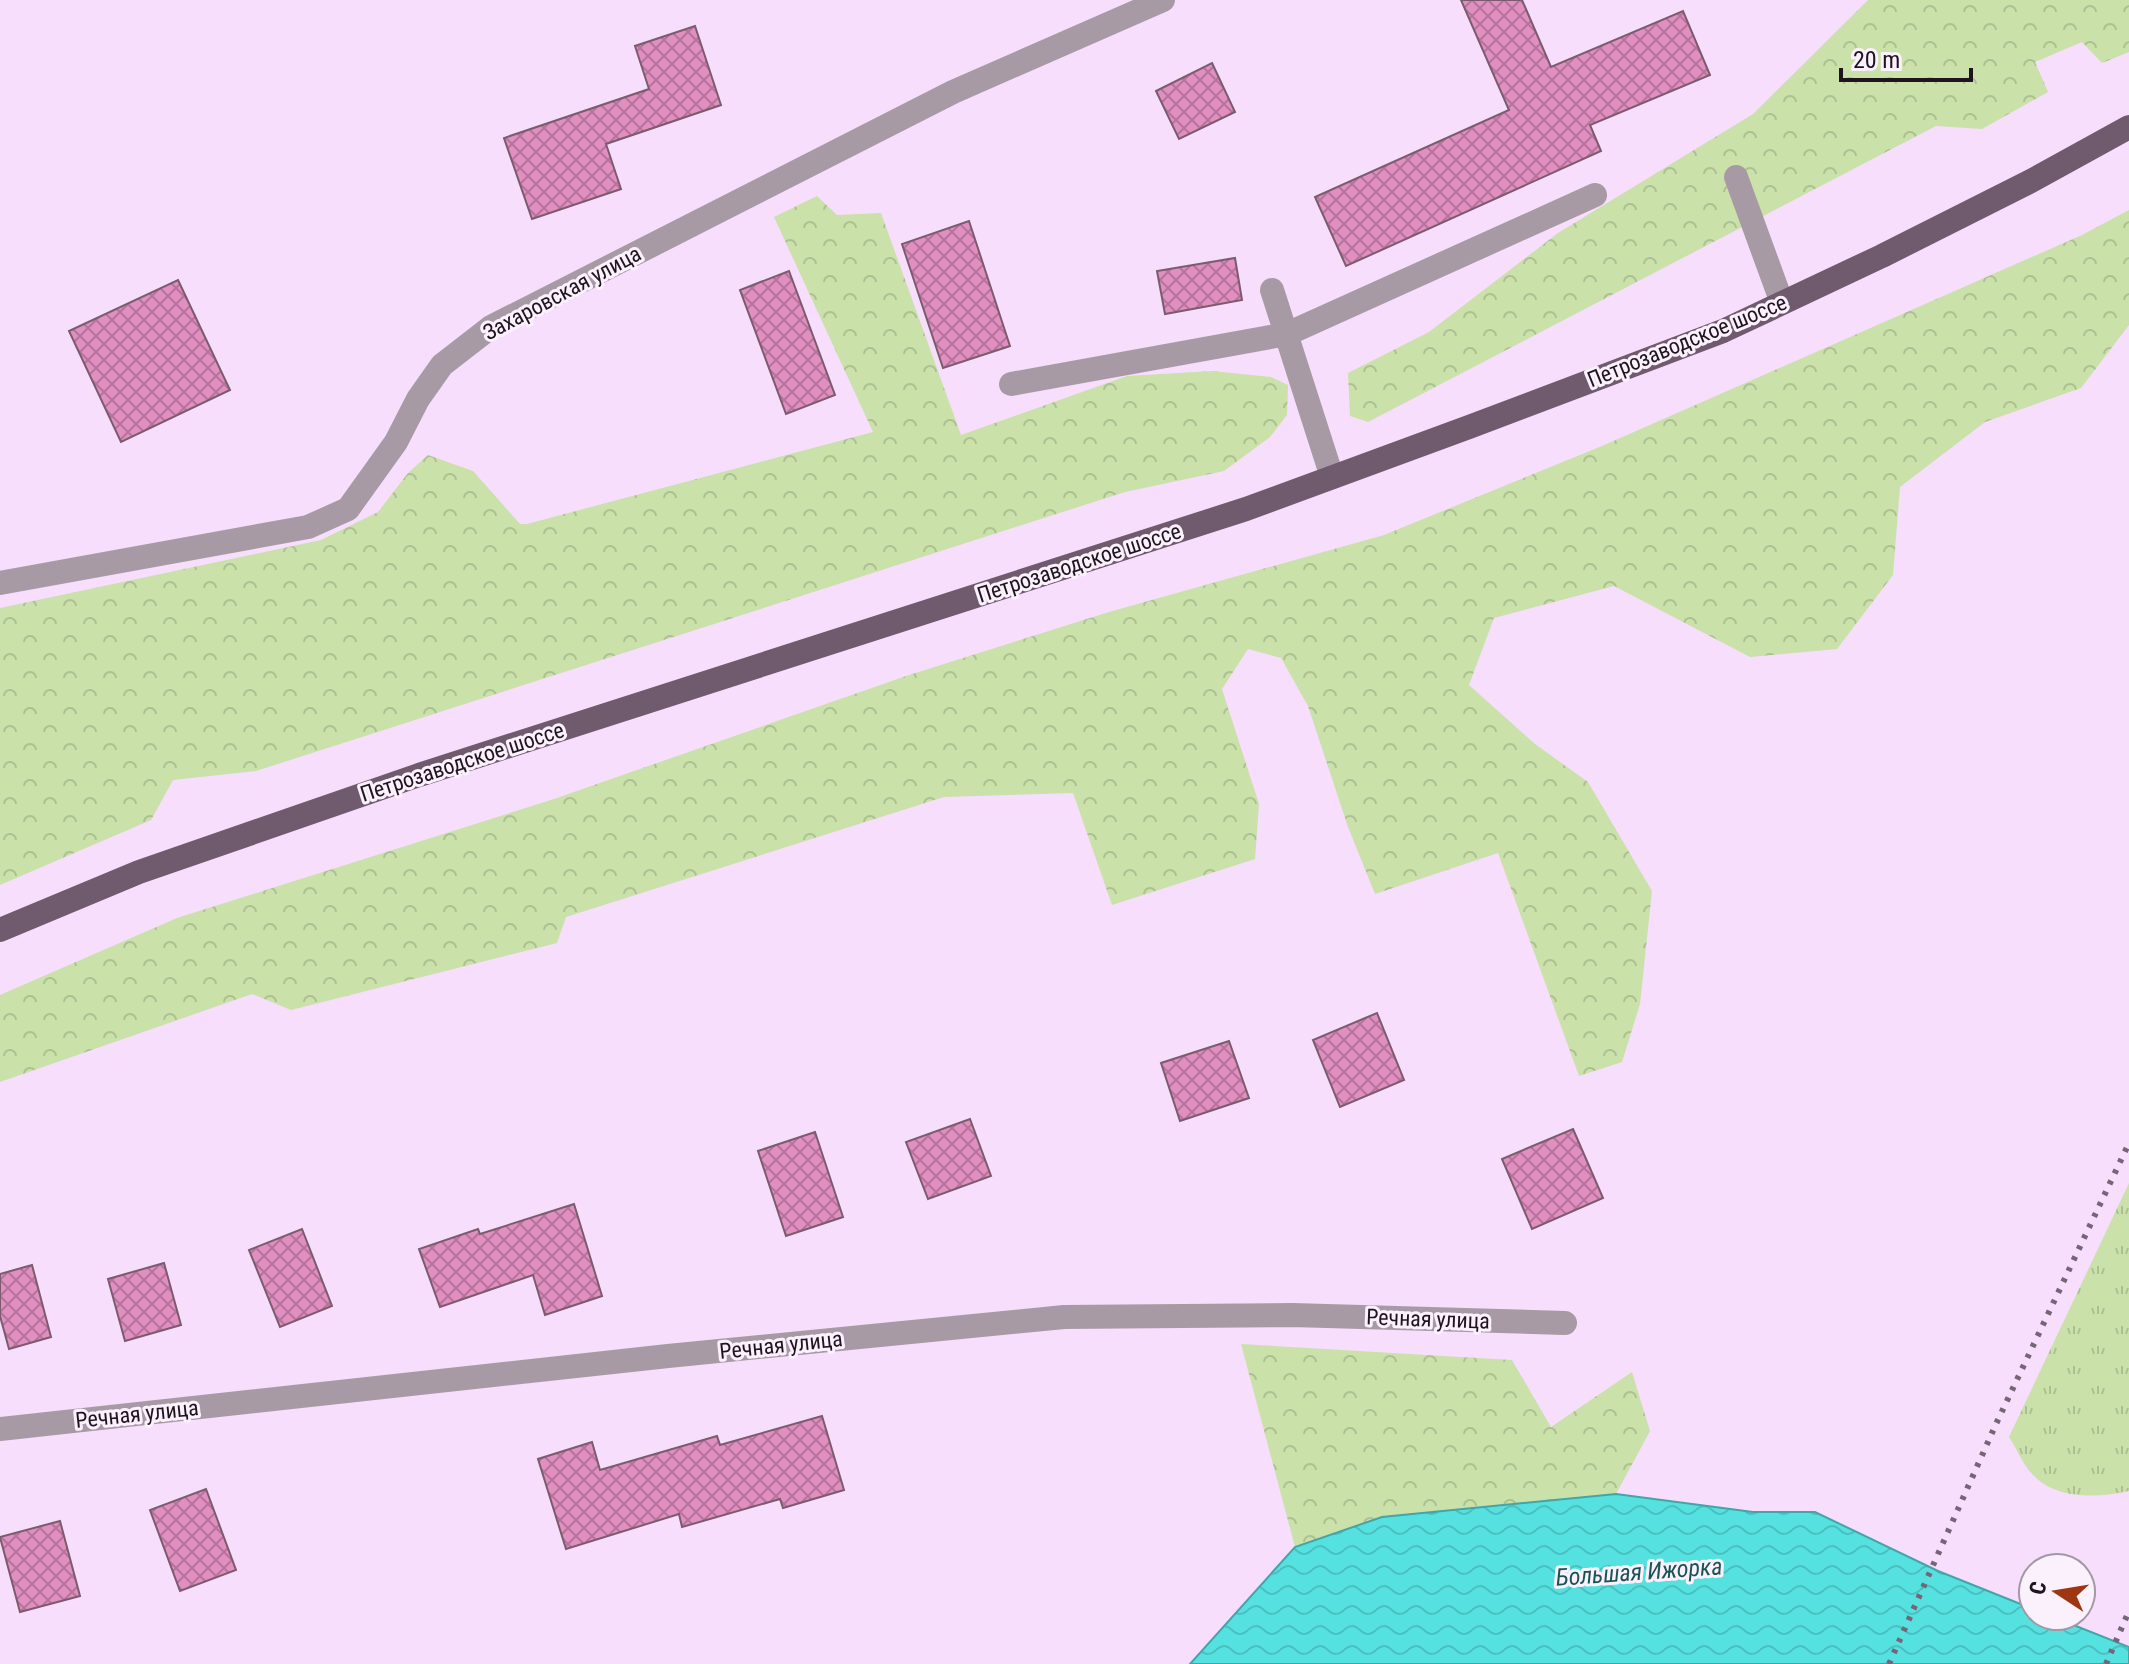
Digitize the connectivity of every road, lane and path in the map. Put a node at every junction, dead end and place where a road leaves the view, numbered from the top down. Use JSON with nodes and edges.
{"nodes":[{"id":1,"x":1163,"y":0,"type":"edge"},
{"id":2,"x":2129,"y":127,"type":"edge"},
{"id":3,"x":1736,"y":177,"type":"dead end"},
{"id":4,"x":1595,"y":195,"type":"dead end"},
{"id":5,"x":1272,"y":290,"type":"dead end"},
{"id":6,"x":1782,"y":303,"type":"junction"},
{"id":7,"x":1287,"y":334,"type":"junction"},
{"id":8,"x":1011,"y":384,"type":"dead end"},
{"id":9,"x":1332,"y":477,"type":"junction"},
{"id":10,"x":0,"y":583,"type":"edge"},
{"id":11,"x":0,"y":930,"type":"edge"},
{"id":12,"x":1565,"y":1323,"type":"dead end"},
{"id":13,"x":0,"y":1429,"type":"edge"}],
"edges":[{"from":1,"to":10,"type":"street","name":"Захаровская улица"},
{"from":2,"to":6,"type":"main road","name":"Петрозаводское шоссе"},
{"from":3,"to":6,"type":"street"},
{"from":4,"to":7,"type":"street"},
{"from":5,"to":7,"type":"street"},
{"from":6,"to":9,"type":"main road","name":"Петрозаводское шоссе"},
{"from":7,"to":8,"type":"street"},
{"from":7,"to":9,"type":"street"},
{"from":9,"to":11,"type":"main road","name":"Петрозаводское шоссе"},
{"from":12,"to":13,"type":"street","name":"Речная улица"}]}
